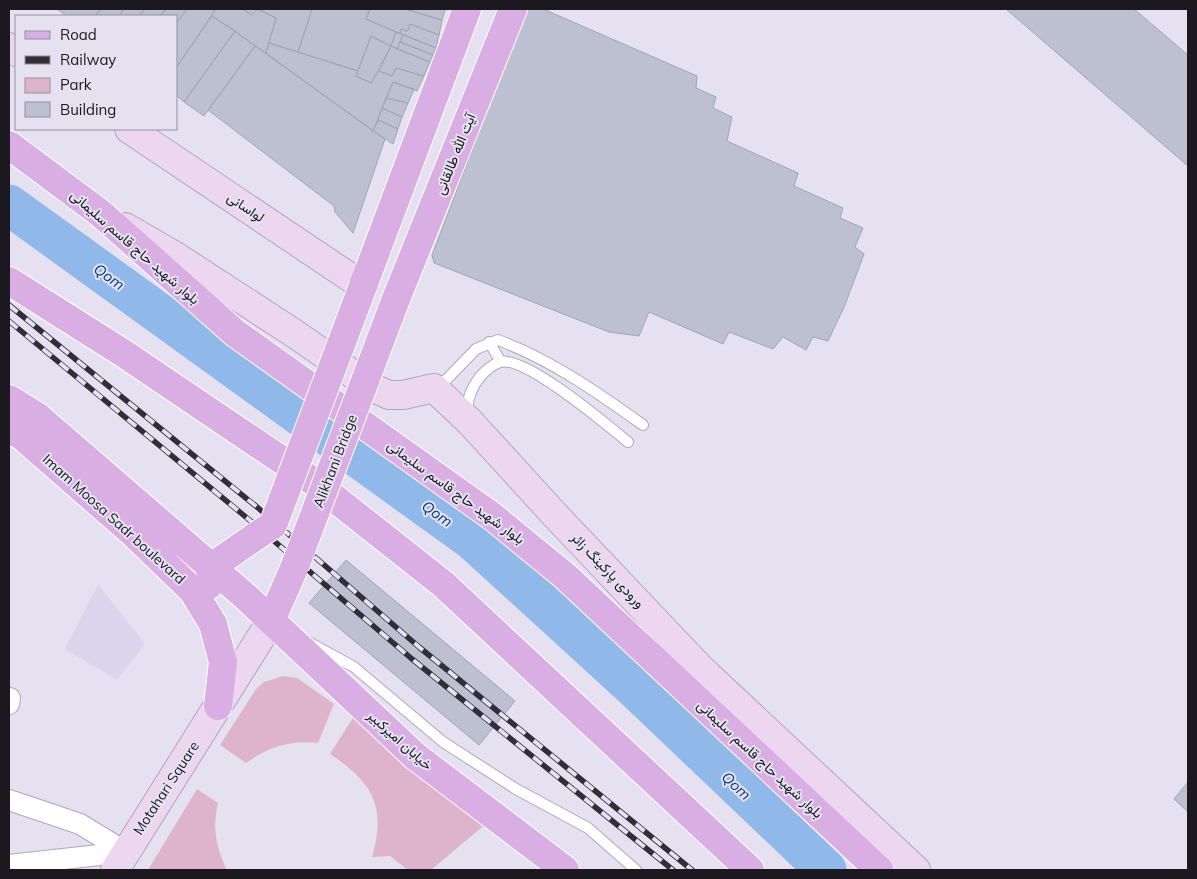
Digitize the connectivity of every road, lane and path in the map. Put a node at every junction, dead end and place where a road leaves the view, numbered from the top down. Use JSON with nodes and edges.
{"nodes":[{"id":1,"x":467,"y":9,"type":"edge"},
{"id":2,"x":513,"y":9,"type":"edge"},
{"id":3,"x":130,"y":130,"type":"edge"},
{"id":4,"x":9,"y":145,"type":"edge"},
{"id":5,"x":100,"y":213,"type":"junction"},
{"id":6,"x":9,"y":281,"type":"edge"},
{"id":7,"x":363,"y":286,"type":"junction"},
{"id":8,"x":396,"y":299,"type":"joint"},
{"id":9,"x":489,"y":342,"type":"junction"},
{"id":10,"x":501,"y":362,"type":"junction"},
{"id":11,"x":434,"y":388,"type":"junction"},
{"id":12,"x":9,"y":398,"type":"edge"},
{"id":13,"x":470,"y":422,"type":"junction"},
{"id":14,"x":643,"y":424,"type":"dead end"},
{"id":15,"x":9,"y":429,"type":"edge"},
{"id":16,"x":628,"y":442,"type":"dead end"},
{"id":17,"x":210,"y":568,"type":"junction"},
{"id":18,"x":193,"y":591,"type":"junction"},
{"id":19,"x":246,"y":597,"type":"joint"},
{"id":20,"x":271,"y":621,"type":"junction"},
{"id":21,"x":218,"y":706,"type":"junction"},
{"id":22,"x":9,"y":800,"type":"edge"},
{"id":23,"x":120,"y":861,"type":"edge"},
{"id":24,"x":9,"y":865,"type":"edge"},
{"id":25,"x":565,"y":870,"type":"edge"},
{"id":26,"x":636,"y":870,"type":"edge"},
{"id":27,"x":750,"y":870,"type":"edge"},
{"id":28,"x":879,"y":870,"type":"edge"},
{"id":29,"x":916,"y":870,"type":"edge"}],
"edges":[{"from":1,"to":7,"type":"main road"},
{"from":2,"to":8,"type":"main road","name":"آیت الله طالقانی"},
{"from":3,"to":7,"type":"main road","name":"لواسانی"},
{"from":4,"to":5,"type":"main road","name":"بلوار شهید حاج قاسم سلیمانی"},
{"from":5,"to":11,"type":"main road"},
{"from":5,"to":28,"type":"main road","name":"بلوار شهید حاج قاسم سلیمانی"},
{"from":6,"to":27,"type":"main road"},
{"from":7,"to":17,"type":"main road","bridge":true},
{"from":8,"to":20,"type":"main road","name":"Alikhani Bridge","bridge":true},
{"from":9,"to":10,"type":"lane"},
{"from":9,"to":11,"type":"lane"},
{"from":9,"to":14,"type":"lane"},
{"from":10,"to":13,"type":"lane"},
{"from":10,"to":16,"type":"lane"},
{"from":11,"to":13,"type":"main road","name":"ورودی پارکینگ زائر"},
{"from":12,"to":17,"type":"main road","name":"Imam Moosa Sadr boulevard"},
{"from":13,"to":29,"type":"main road","name":"ورودی پارکینگ زائر"},
{"from":15,"to":18,"type":"main road","name":"Imam Moosa Sadr boulevard"},
{"from":17,"to":18,"type":"main road"},
{"from":17,"to":19,"type":"main road","name":"Imam Moosa Sadr boulevard"},
{"from":18,"to":21,"type":"main road","name":"Imam Moosa Sadr boulevard"},
{"from":19,"to":20,"type":"main road","name":"خیابان امیرکبیر"},
{"from":20,"to":21,"type":"main road","name":"Motahari Square"},
{"from":20,"to":25,"type":"main road","name":"خیابان امیرکبیر"},
{"from":20,"to":26,"type":"lane"},
{"from":21,"to":23,"type":"main road","name":"Motahari Square"},
{"from":22,"to":23,"type":"street"},
{"from":23,"to":24,"type":"street"}]}
